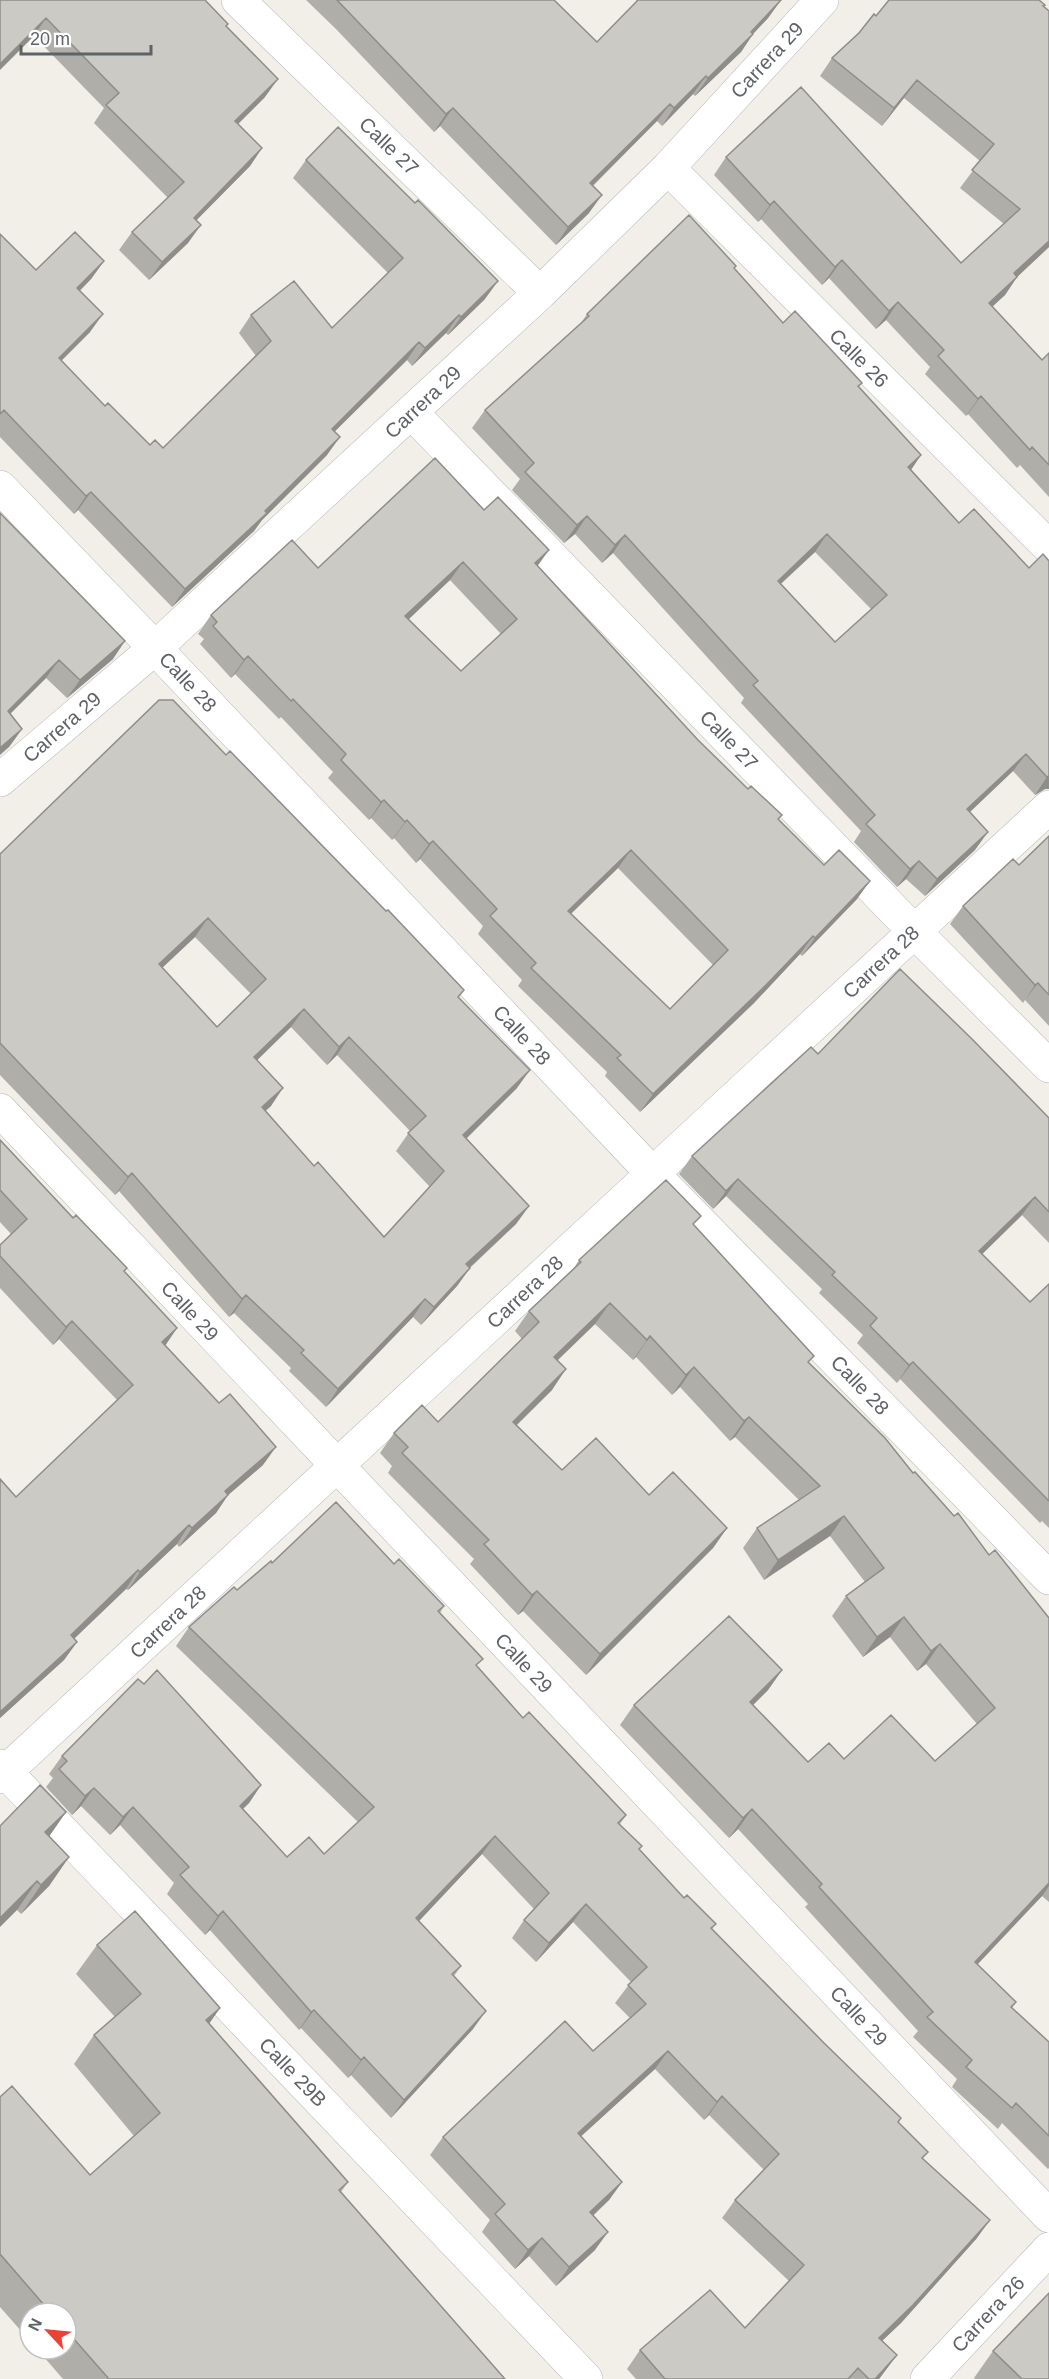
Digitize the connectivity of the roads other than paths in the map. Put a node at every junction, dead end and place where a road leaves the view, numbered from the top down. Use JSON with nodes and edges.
{"nodes":[{"id":1,"x":238,"y":0,"type":"edge"},
{"id":2,"x":822,"y":0,"type":"edge"},
{"id":3,"x":668,"y":168,"type":"junction"},
{"id":4,"x":540,"y":293,"type":"junction"},
{"id":5,"x":412,"y":413,"type":"junction"},
{"id":6,"x":0,"y":487,"type":"edge"},
{"id":7,"x":1049,"y":547,"type":"edge"},
{"id":8,"x":155,"y":648,"type":"junction"},
{"id":9,"x":0,"y":780,"type":"edge"},
{"id":10,"x":1049,"y":807,"type":"edge"},
{"id":11,"x":914,"y":931,"type":"junction"},
{"id":12,"x":1049,"y":1066,"type":"edge"},
{"id":13,"x":0,"y":1110,"type":"edge"},
{"id":14,"x":653,"y":1174,"type":"junction"},
{"id":15,"x":337,"y":1466,"type":"junction"},
{"id":16,"x":1049,"y":1578,"type":"edge"},
{"id":17,"x":2,"y":1772,"type":"edge"},
{"id":18,"x":1049,"y":2216,"type":"edge"},
{"id":19,"x":1049,"y":2249,"type":"edge"},
{"id":20,"x":586,"y":2379,"type":"edge"},
{"id":21,"x":927,"y":2379,"type":"edge"}],
"edges":[{"from":1,"to":4,"type":"street","name":"Calle 27"},
{"from":2,"to":3,"type":"street","name":"Carrera 29"},
{"from":3,"to":4,"type":"street","name":"Carrera 29"},
{"from":3,"to":7,"type":"street","name":"Calle 26"},
{"from":4,"to":5,"type":"street","name":"Carrera 29"},
{"from":5,"to":8,"type":"street","name":"Carrera 29"},
{"from":5,"to":11,"type":"street","name":"Calle 27"},
{"from":6,"to":8,"type":"street","name":"Calle 28"},
{"from":8,"to":9,"type":"street","name":"Carrera 29"},
{"from":8,"to":14,"type":"street","name":"Calle 28"},
{"from":10,"to":11,"type":"street","name":"Carrera 28"},
{"from":11,"to":12,"type":"street","name":"Calle 27"},
{"from":11,"to":14,"type":"street","name":"Carrera 28"},
{"from":13,"to":15,"type":"street","name":"Calle 29"},
{"from":14,"to":15,"type":"street","name":"Carrera 28"},
{"from":14,"to":16,"type":"street","name":"Calle 28"},
{"from":15,"to":17,"type":"street","name":"Carrera 28"},
{"from":15,"to":18,"type":"street","name":"Calle 29"},
{"from":17,"to":20,"type":"street","name":"Calle 29B"},
{"from":19,"to":21,"type":"street","name":"Carrera 26"}]}
